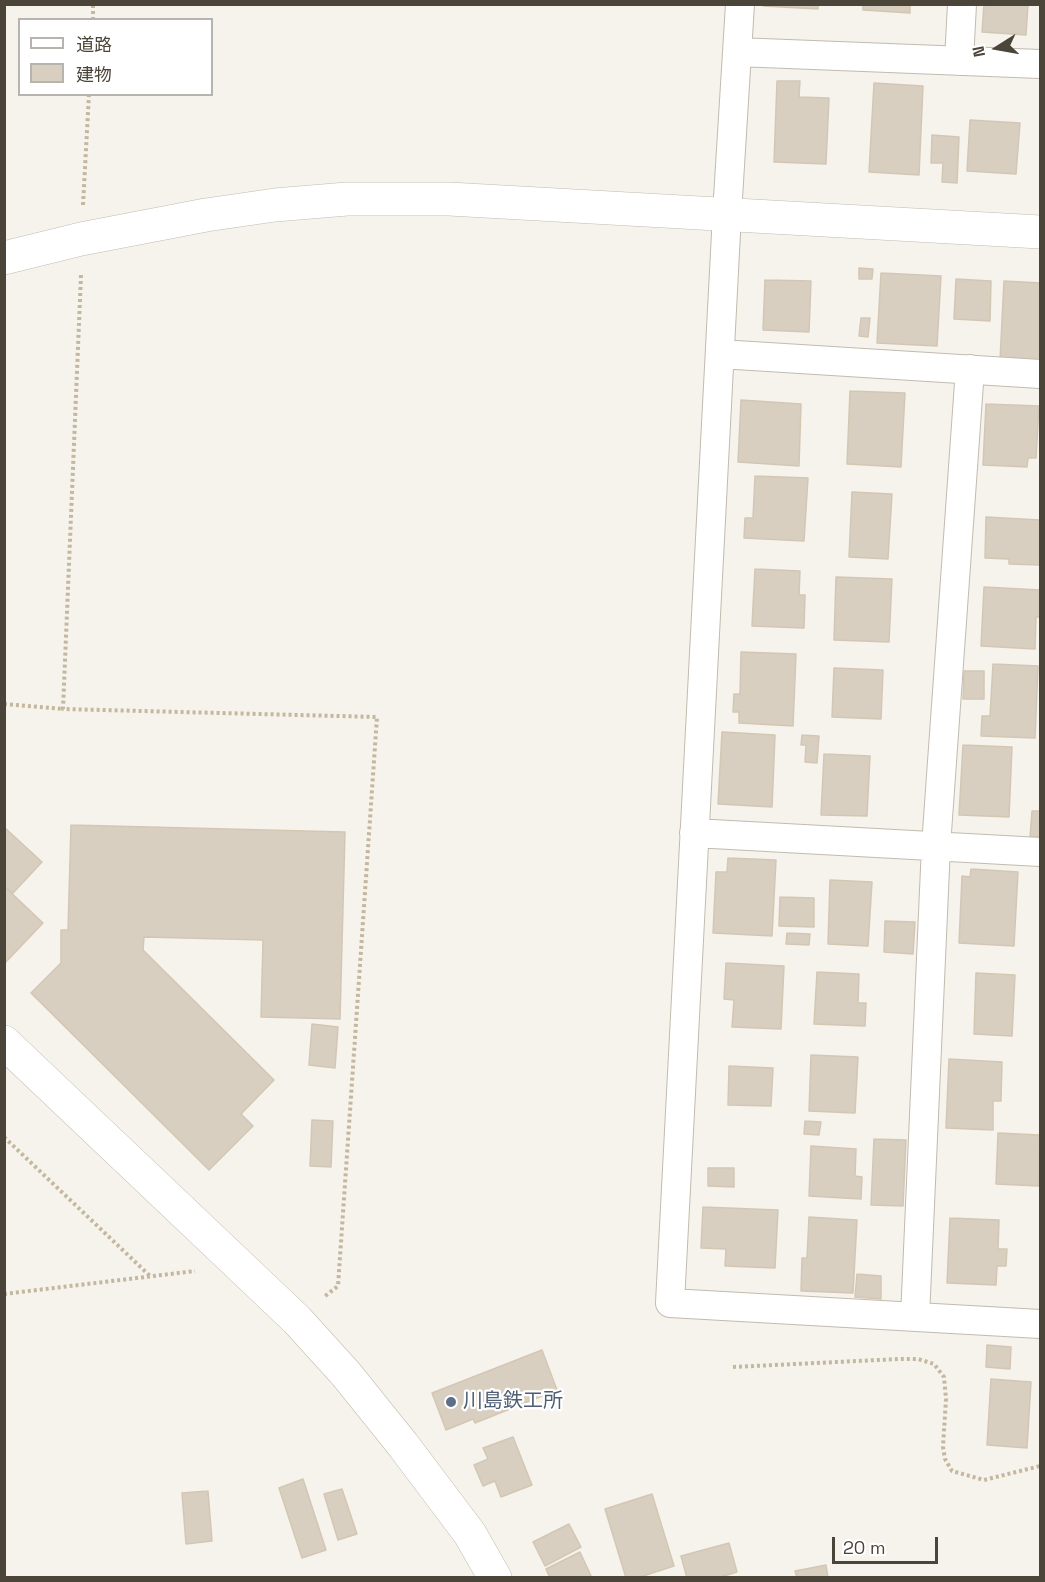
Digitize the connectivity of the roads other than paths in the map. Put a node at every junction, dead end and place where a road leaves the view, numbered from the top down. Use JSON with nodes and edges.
{"nodes":[{"id":1,"x":740,"y":4,"type":"edge"},
{"id":2,"x":962,"y":4,"type":"edge"},
{"id":3,"x":737,"y":52,"type":"junction"},
{"id":4,"x":959,"y":61,"type":"junction"},
{"id":5,"x":1041,"y":64,"type":"edge"},
{"id":6,"x":727,"y":214,"type":"junction"},
{"id":7,"x":1041,"y":232,"type":"edge"},
{"id":8,"x":4,"y":258,"type":"edge"},
{"id":9,"x":720,"y":354,"type":"junction"},
{"id":10,"x":970,"y":369,"type":"junction"},
{"id":11,"x":1041,"y":374,"type":"edge"},
{"id":12,"x":694,"y":832,"type":"junction"},
{"id":13,"x":936,"y":846,"type":"junction"},
{"id":14,"x":1041,"y":852,"type":"edge"},
{"id":15,"x":4,"y":1042,"type":"edge"},
{"id":16,"x":915,"y":1317,"type":"junction"},
{"id":17,"x":1041,"y":1324,"type":"edge"},
{"id":18,"x":495,"y":1578,"type":"edge"}],
"edges":[{"from":1,"to":3,"type":"street"},
{"from":2,"to":4,"type":"street"},
{"from":3,"to":4,"type":"street"},
{"from":3,"to":6,"type":"street"},
{"from":4,"to":5,"type":"street"},
{"from":6,"to":7,"type":"street"},
{"from":6,"to":8,"type":"street"},
{"from":6,"to":9,"type":"street"},
{"from":9,"to":10,"type":"street"},
{"from":9,"to":12,"type":"street"},
{"from":10,"to":11,"type":"street"},
{"from":10,"to":13,"type":"street"},
{"from":12,"to":13,"type":"street"},
{"from":12,"to":16,"type":"street"},
{"from":13,"to":14,"type":"street"},
{"from":13,"to":16,"type":"street"},
{"from":15,"to":18,"type":"street"},
{"from":16,"to":17,"type":"street"}]}
